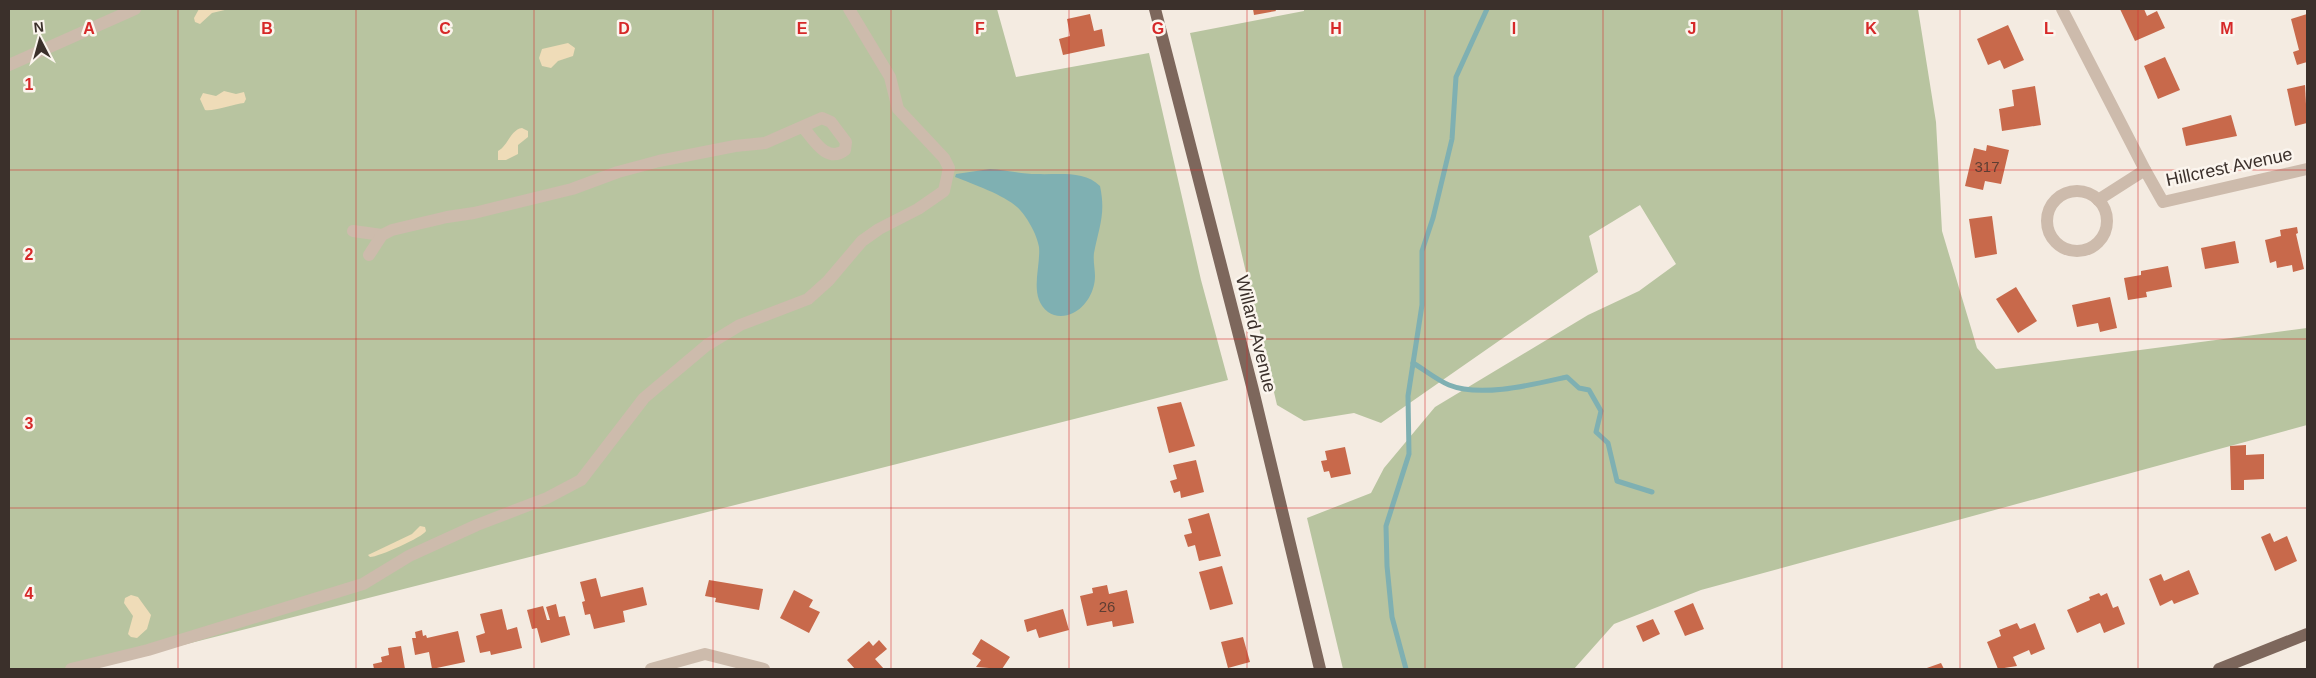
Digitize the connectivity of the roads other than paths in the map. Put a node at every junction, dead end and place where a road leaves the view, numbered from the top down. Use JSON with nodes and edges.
{"nodes":[{"id":1,"x":135,"y":9,"type":"edge"},
{"id":2,"x":849,"y":9,"type":"edge"},
{"id":3,"x":1156,"y":9,"type":"edge"},
{"id":4,"x":2062,"y":9,"type":"edge"},
{"id":5,"x":9,"y":65,"type":"edge"},
{"id":6,"x":803,"y":127,"type":"dead end"},
{"id":7,"x":2307,"y":169,"type":"edge"},
{"id":8,"x":2145,"y":170,"type":"junction"},
{"id":9,"x":2098,"y":200,"type":"junction"},
{"id":10,"x":353,"y":231,"type":"dead end"},
{"id":11,"x":382,"y":235,"type":"junction"},
{"id":12,"x":369,"y":254,"type":"dead end"},
{"id":13,"x":2307,"y":634,"type":"edge"},
{"id":14,"x":70,"y":669,"type":"edge"},
{"id":15,"x":651,"y":669,"type":"edge"},
{"id":16,"x":764,"y":669,"type":"edge"},
{"id":17,"x":1320,"y":669,"type":"edge"},
{"id":18,"x":2219,"y":669,"type":"edge"}],
"edges":[{"from":1,"to":5,"type":"street"},
{"from":2,"to":14,"type":"street"},
{"from":3,"to":17,"type":"main road","name":"Willard Avenue"},
{"from":4,"to":8,"type":"street","name":"Hillcrest Avenue"},
{"from":6,"to":11,"type":"street"},
{"from":7,"to":8,"type":"street","name":"Hillcrest Avenue"},
{"from":8,"to":9,"type":"street","name":"Hillcrest Avenue"},
{"from":9,"to":9,"type":"street"},
{"from":10,"to":11,"type":"street"},
{"from":11,"to":12,"type":"street"},
{"from":13,"to":18,"type":"main road"},
{"from":15,"to":16,"type":"street"}]}
